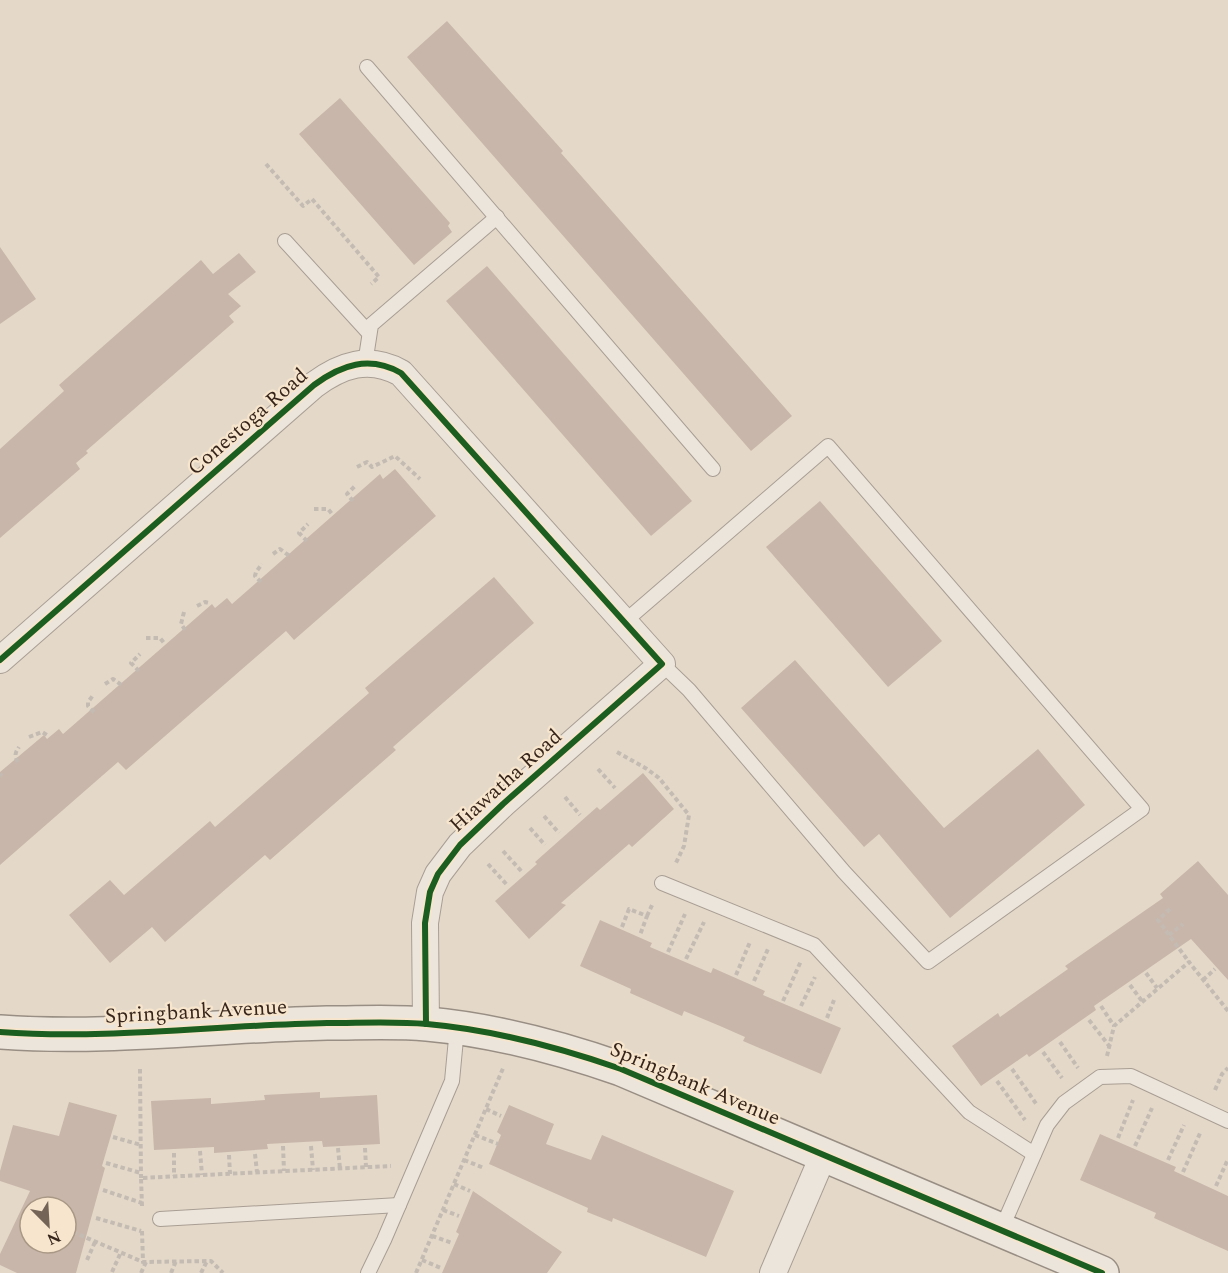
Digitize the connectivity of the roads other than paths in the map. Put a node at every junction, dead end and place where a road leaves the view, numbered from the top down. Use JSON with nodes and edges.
{"nodes":[{"id":1,"x":367,"y":67,"type":"dead end"},
{"id":2,"x":497,"y":217,"type":"junction"},
{"id":3,"x":285,"y":241,"type":"dead end"},
{"id":4,"x":369,"y":333,"type":"junction"},
{"id":5,"x":365,"y":364,"type":"junction"},
{"id":6,"x":712,"y":470,"type":"dead end"},
{"id":7,"x":623,"y":623,"type":"junction"},
{"id":8,"x":0,"y":660,"type":"edge"},
{"id":9,"x":662,"y":664,"type":"junction"},
{"id":10,"x":664,"y":884,"type":"road end"},
{"id":11,"x":441,"y":1026,"type":"junction"},
{"id":12,"x":0,"y":1032,"type":"edge"},
{"id":13,"x":1228,"y":1121,"type":"edge"},
{"id":14,"x":1037,"y":1148,"type":"junction"},
{"id":15,"x":823,"y":1156,"type":"junction"},
{"id":16,"x":399,"y":1205,"type":"junction"},
{"id":17,"x":160,"y":1219,"type":"dead end"},
{"id":18,"x":1001,"y":1230,"type":"junction"},
{"id":19,"x":368,"y":1273,"type":"edge"},
{"id":20,"x":773,"y":1273,"type":"edge"},
{"id":21,"x":1102,"y":1273,"type":"edge"}],
"edges":[{"from":1,"to":2,"type":"lane"},
{"from":2,"to":4,"type":"lane"},
{"from":2,"to":6,"type":"lane"},
{"from":3,"to":4,"type":"lane"},
{"from":4,"to":5,"type":"lane"},
{"from":5,"to":7,"type":"street","name":"Conestoga Road"},
{"from":5,"to":8,"type":"street","name":"Conestoga Road"},
{"from":7,"to":9,"type":"street","name":"Conestoga Road"},
{"from":7,"to":9,"type":"lane"},
{"from":9,"to":11,"type":"street","name":"Hiawatha Road"},
{"from":10,"to":14,"type":"lane"},
{"from":11,"to":12,"type":"main road","name":"Springbank Avenue"},
{"from":11,"to":15,"type":"main road","name":"Springbank Avenue"},
{"from":11,"to":16,"type":"lane"},
{"from":13,"to":14,"type":"lane"},
{"from":14,"to":18,"type":"lane"},
{"from":15,"to":18,"type":"main road","name":"Springbank Avenue"},
{"from":15,"to":20,"type":"street"},
{"from":16,"to":17,"type":"lane"},
{"from":16,"to":19,"type":"lane"},
{"from":18,"to":21,"type":"main road","name":"Springbank Avenue"}]}
